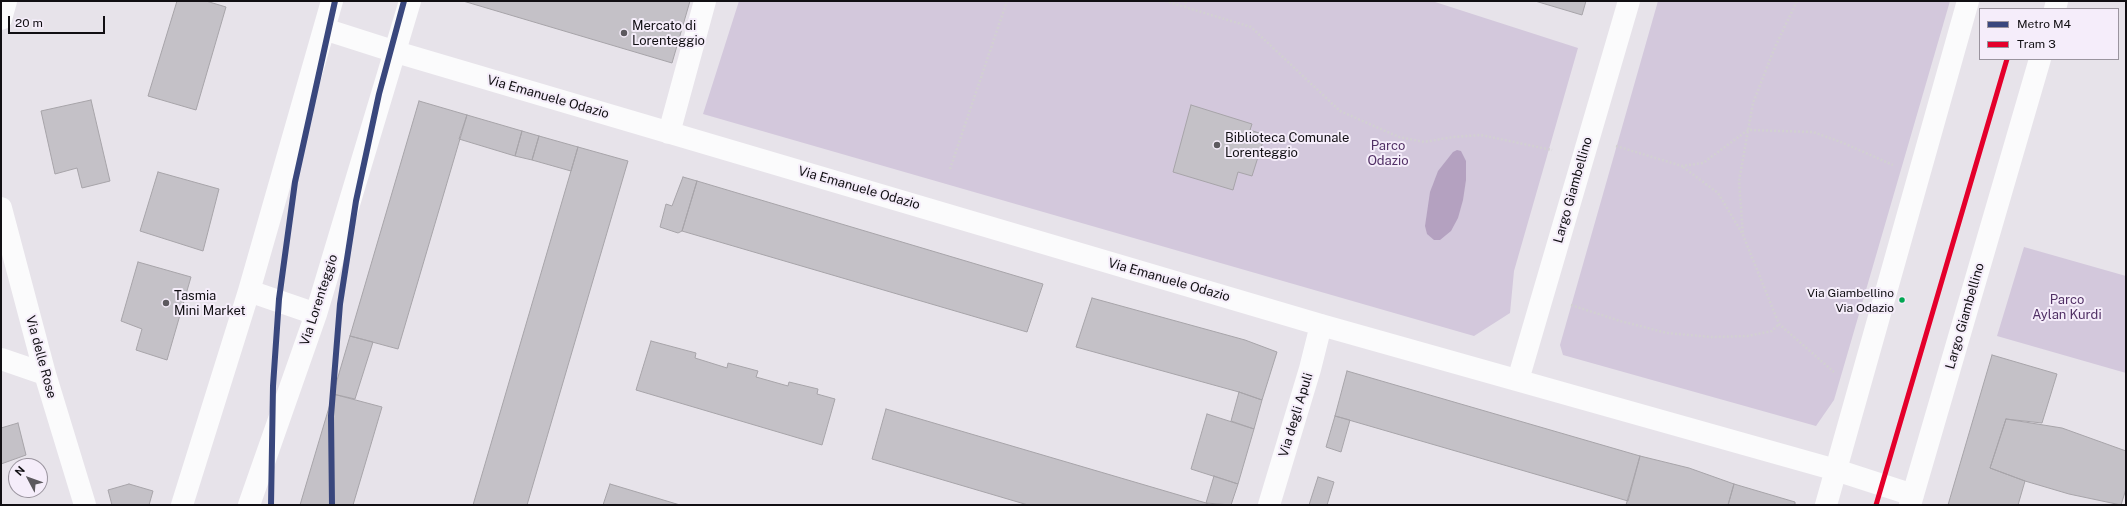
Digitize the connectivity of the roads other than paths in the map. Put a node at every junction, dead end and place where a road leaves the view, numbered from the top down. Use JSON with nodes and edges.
{"nodes":[{"id":1,"x":6,"y":1,"type":"edge"},
{"id":2,"x":332,"y":1,"type":"edge"},
{"id":3,"x":410,"y":1,"type":"edge"},
{"id":4,"x":705,"y":1,"type":"edge"},
{"id":5,"x":1629,"y":1,"type":"edge"},
{"id":6,"x":1968,"y":1,"type":"edge"},
{"id":7,"x":1,"y":19,"type":"edge"},
{"id":8,"x":324,"y":28,"type":"junction"},
{"id":9,"x":396,"y":52,"type":"junction"},
{"id":10,"x":2040,"y":60,"type":"edge"},
{"id":11,"x":670,"y":132,"type":"junction"},
{"id":12,"x":1,"y":208,"type":"edge"},
{"id":13,"x":249,"y":291,"type":"junction"},
{"id":14,"x":316,"y":314,"type":"junction"},
{"id":15,"x":1321,"y":325,"type":"junction"},
{"id":16,"x":1,"y":359,"type":"edge"},
{"id":17,"x":45,"y":374,"type":"junction"},
{"id":18,"x":1518,"y":380,"type":"junction"},
{"id":19,"x":1836,"y":470,"type":"junction"},
{"id":20,"x":1912,"y":500,"type":"edge"},
{"id":21,"x":85,"y":505,"type":"edge"},
{"id":22,"x":182,"y":505,"type":"edge"},
{"id":23,"x":249,"y":505,"type":"edge"},
{"id":24,"x":1269,"y":505,"type":"edge"},
{"id":25,"x":1826,"y":505,"type":"edge"}],
"edges":[{"from":1,"to":7,"type":"street"},
{"from":2,"to":8,"type":"street"},
{"from":3,"to":9,"type":"street","name":"Via Lorenteggio"},
{"from":4,"to":11,"type":"street"},
{"from":5,"to":18,"type":"street","name":"Largo Giambellino"},
{"from":6,"to":19,"type":"street"},
{"from":8,"to":9,"type":"street","name":"Via Emanuele Odazio"},
{"from":8,"to":13,"type":"street"},
{"from":9,"to":11,"type":"street","name":"Via Emanuele Odazio"},
{"from":9,"to":14,"type":"street","name":"Via Lorenteggio"},
{"from":10,"to":20,"type":"street","name":"Largo Giambellino"},
{"from":11,"to":15,"type":"street","name":"Via Emanuele Odazio"},
{"from":12,"to":17,"type":"street","name":"Via delle Rose"},
{"from":13,"to":14,"type":"street"},
{"from":13,"to":22,"type":"street"},
{"from":14,"to":23,"type":"street","name":"Via Lorenteggio"},
{"from":15,"to":18,"type":"street","name":"Largo Giambellino"},
{"from":15,"to":24,"type":"street","name":"Via degli Apuli"},
{"from":16,"to":17,"type":"street"},
{"from":17,"to":21,"type":"street","name":"Via delle Rose"},
{"from":18,"to":19,"type":"street","name":"Largo Giambellino"},
{"from":19,"to":20,"type":"street","name":"Largo Giambellino"},
{"from":19,"to":25,"type":"street"}]}
